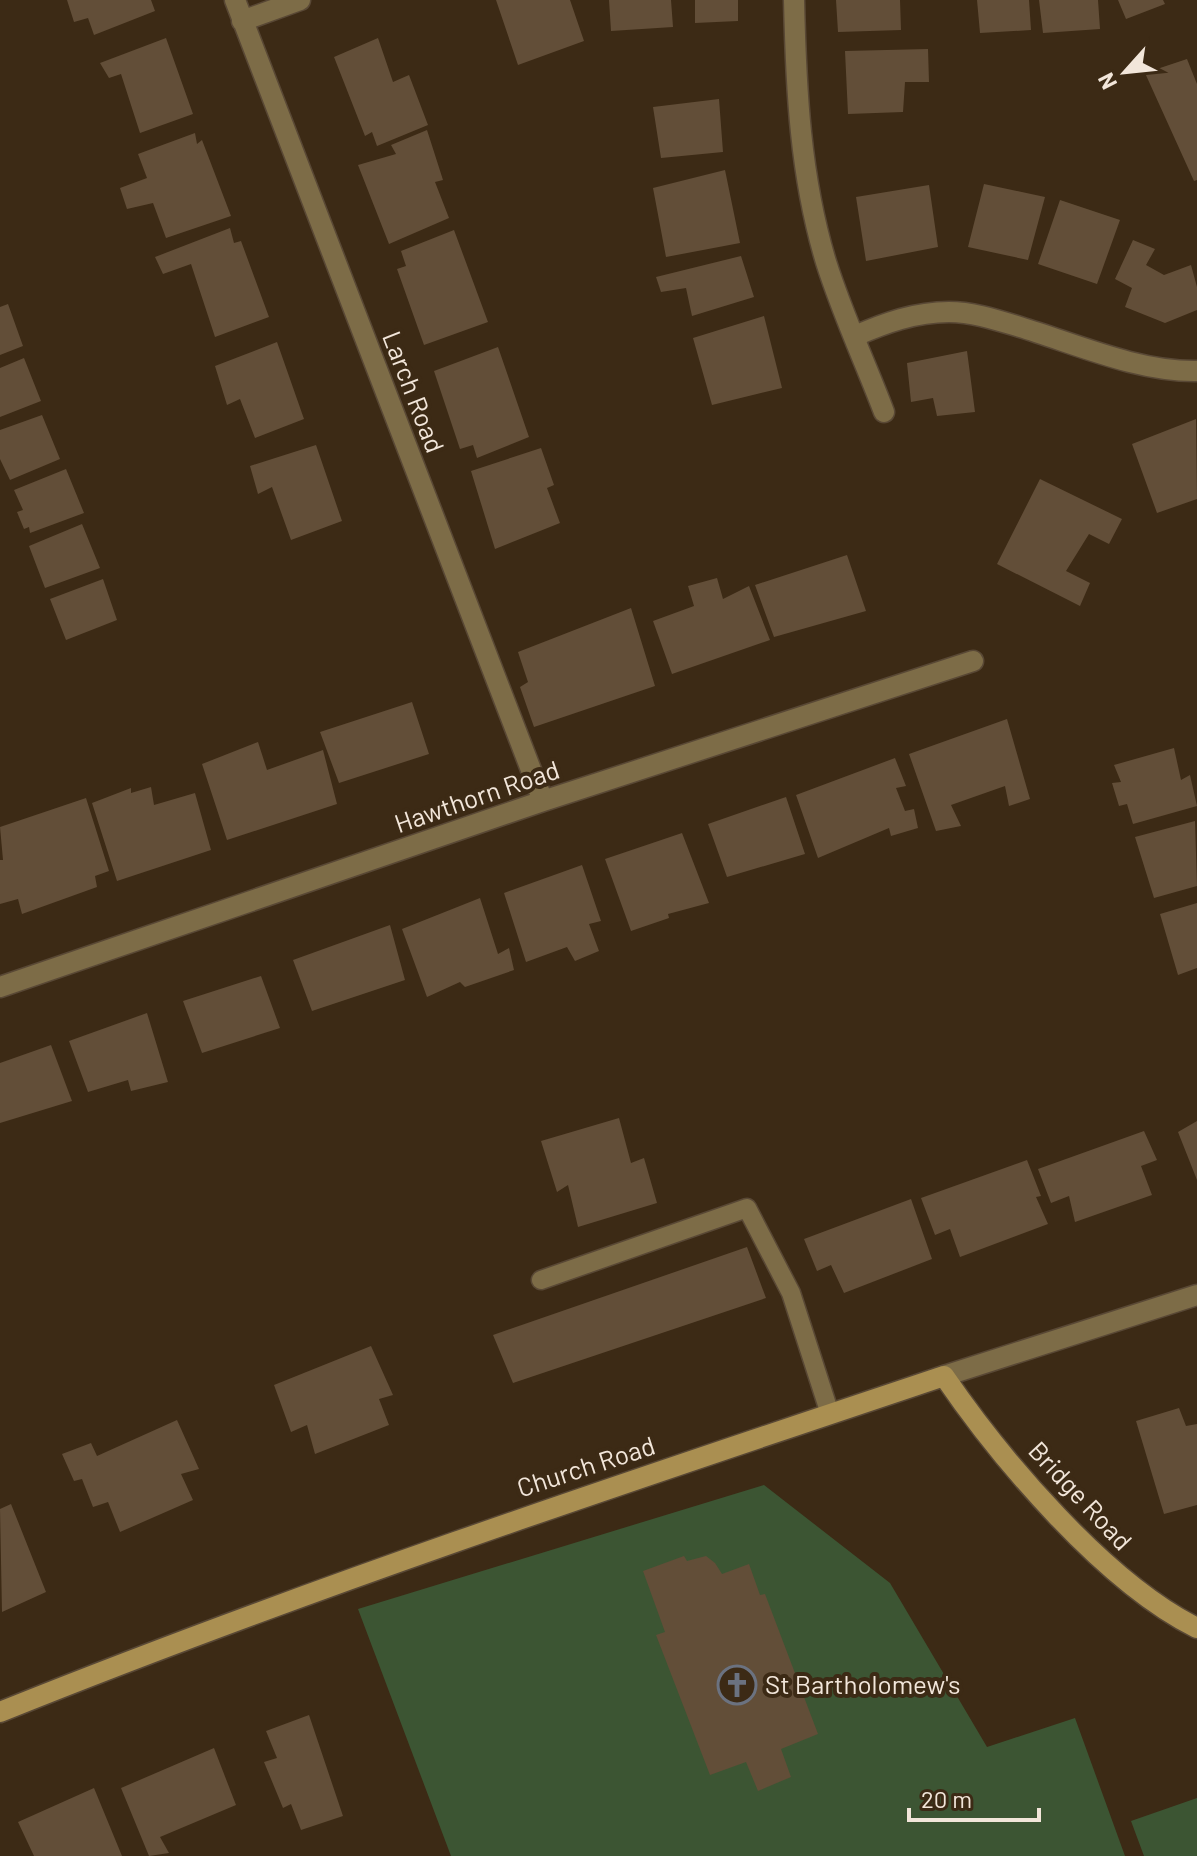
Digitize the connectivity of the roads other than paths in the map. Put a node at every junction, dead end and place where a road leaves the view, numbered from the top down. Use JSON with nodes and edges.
{"nodes":[{"id":1,"x":235,"y":0,"type":"edge"},
{"id":2,"x":300,"y":0,"type":"edge"},
{"id":3,"x":794,"y":0,"type":"edge"},
{"id":4,"x":242,"y":21,"type":"junction"},
{"id":5,"x":855,"y":336,"type":"junction"},
{"id":6,"x":1197,"y":371,"type":"edge"},
{"id":7,"x":884,"y":412,"type":"dead end"},
{"id":8,"x":973,"y":661,"type":"dead end"},
{"id":9,"x":543,"y":801,"type":"junction"},
{"id":10,"x":0,"y":987,"type":"edge"},
{"id":11,"x":541,"y":1280,"type":"dead end"},
{"id":12,"x":1197,"y":1295,"type":"edge"},
{"id":13,"x":944,"y":1376,"type":"junction"},
{"id":14,"x":830,"y":1414,"type":"junction"},
{"id":15,"x":1197,"y":1628,"type":"edge"},
{"id":16,"x":0,"y":1712,"type":"edge"}],
"edges":[{"from":1,"to":4,"type":"street","name":"Larch Road"},
{"from":2,"to":4,"type":"street"},
{"from":3,"to":5,"type":"street"},
{"from":4,"to":9,"type":"street","name":"Larch Road"},
{"from":5,"to":6,"type":"street"},
{"from":5,"to":7,"type":"street"},
{"from":8,"to":9,"type":"street","name":"Hawthorn Road"},
{"from":9,"to":10,"type":"street","name":"Hawthorn Road"},
{"from":11,"to":14,"type":"lane"},
{"from":12,"to":13,"type":"street","name":"Church Road"},
{"from":13,"to":14,"type":"street","name":"Church Road"},
{"from":13,"to":15,"type":"street","name":"Bridge Road"},
{"from":14,"to":16,"type":"street","name":"Church Road"}]}
